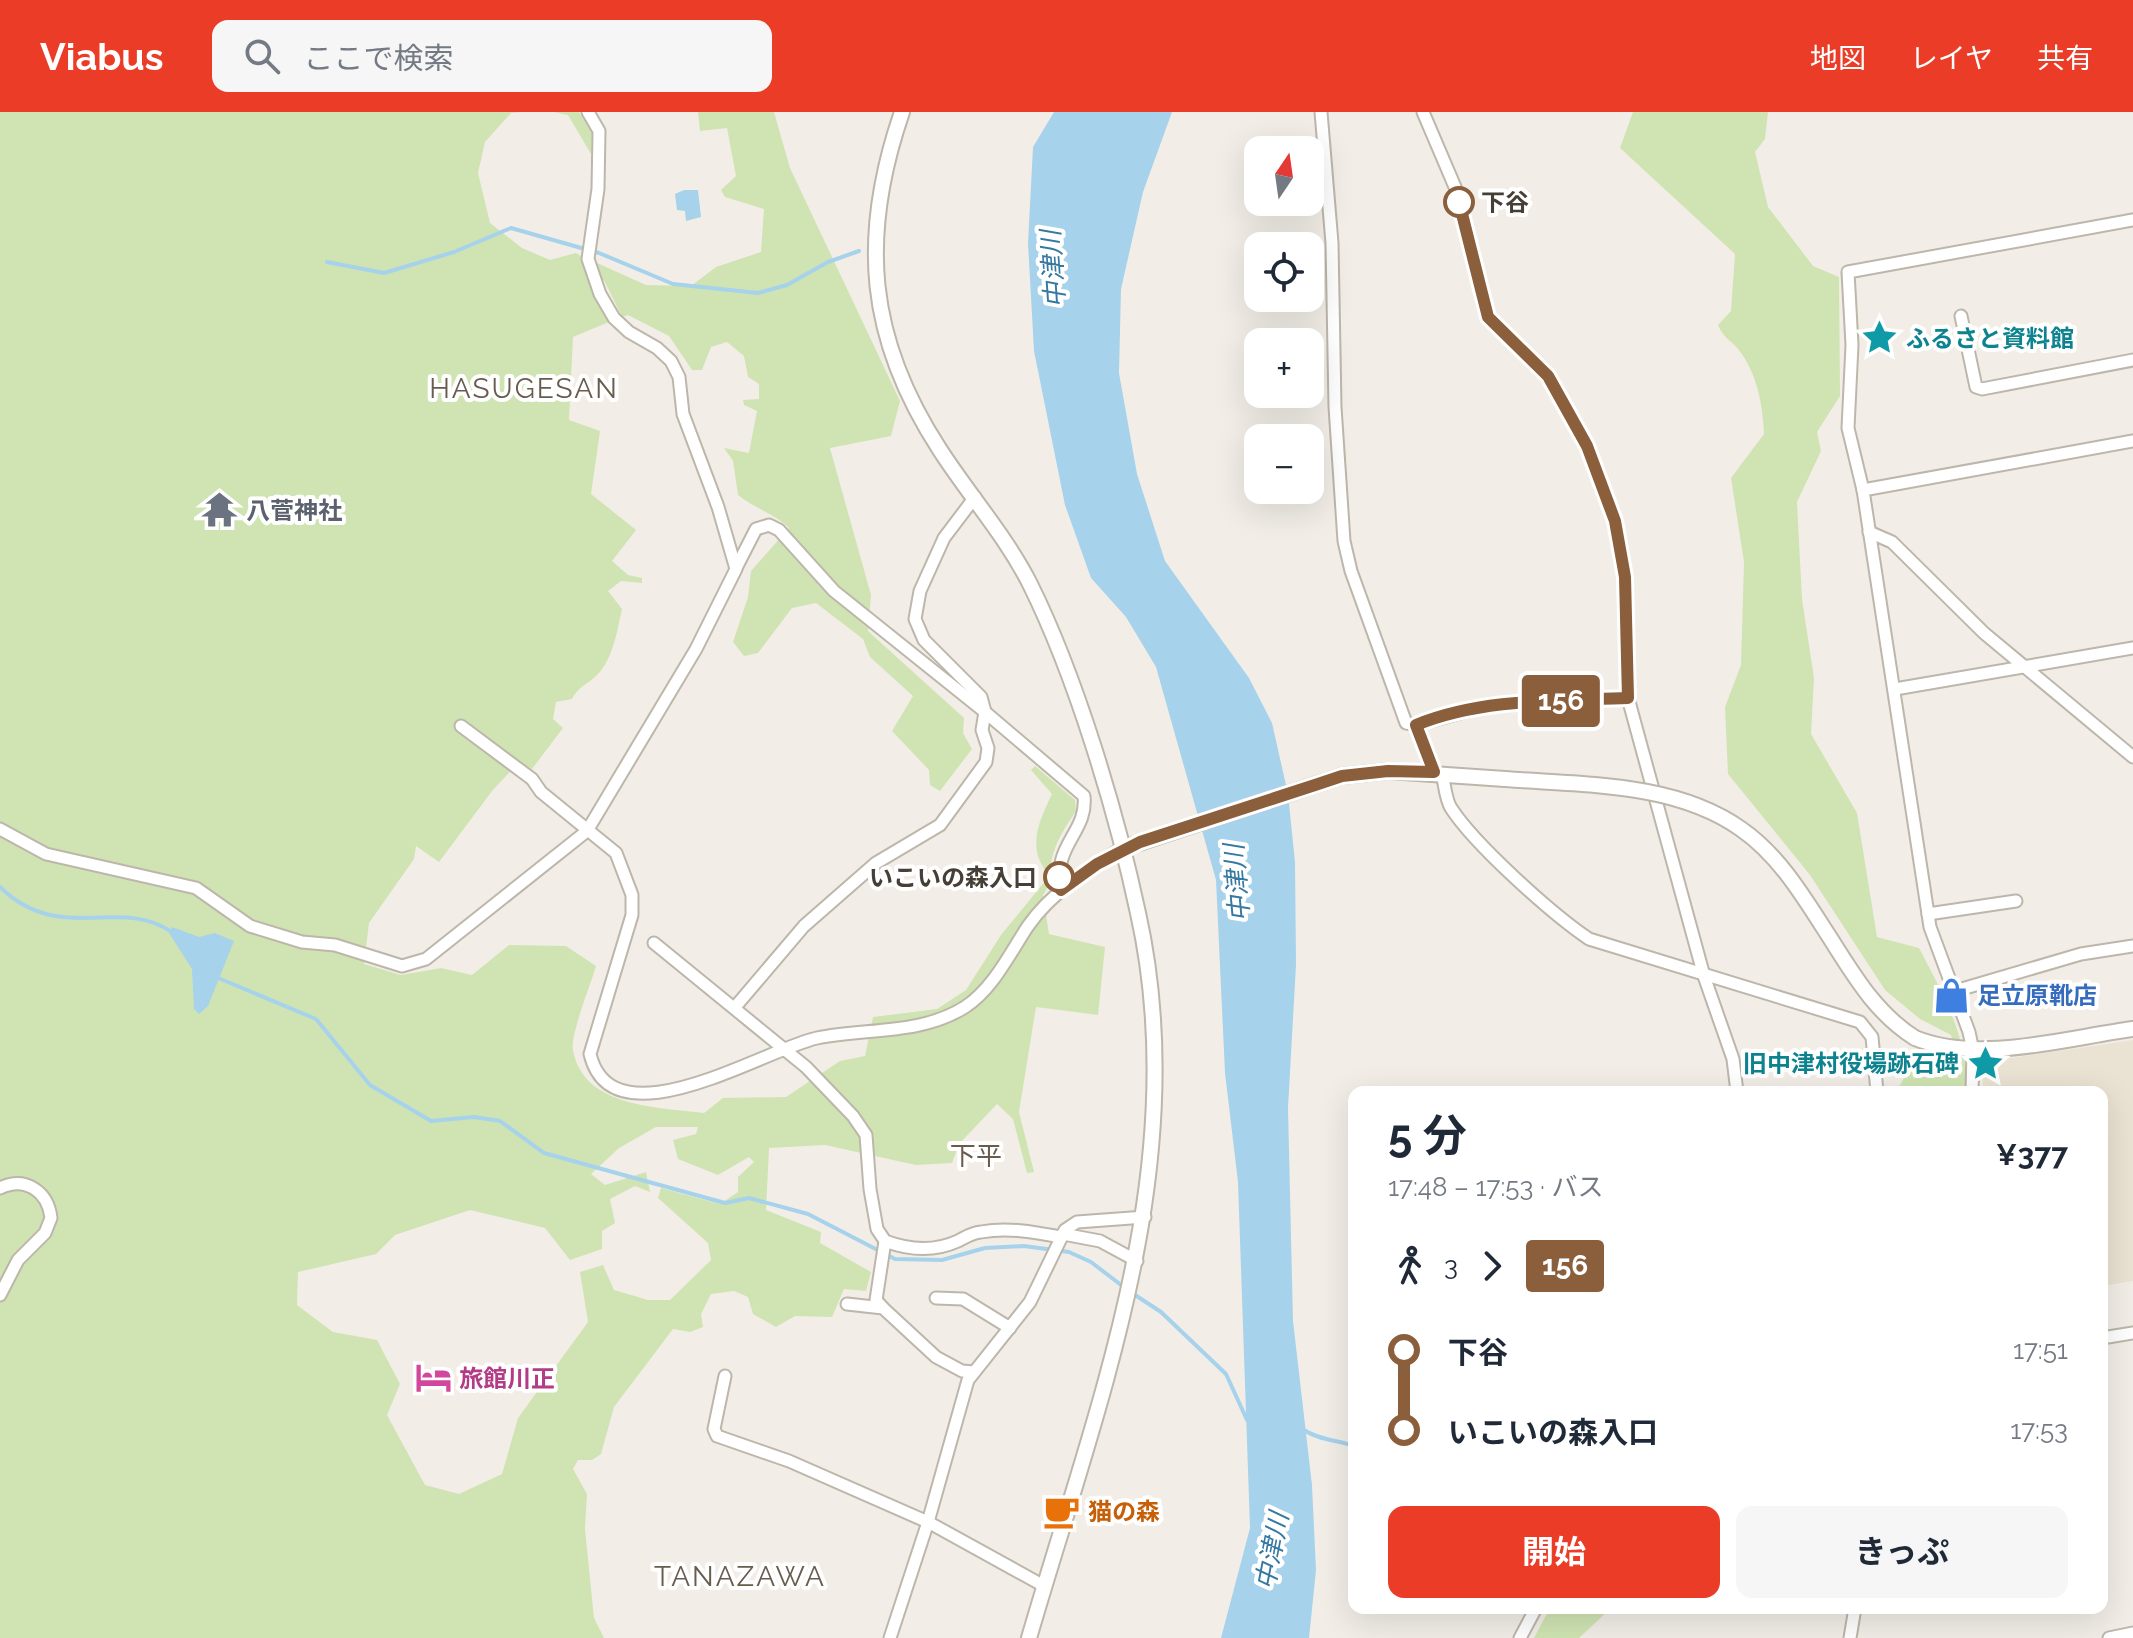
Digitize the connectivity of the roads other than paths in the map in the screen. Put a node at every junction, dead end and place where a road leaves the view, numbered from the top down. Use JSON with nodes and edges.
{"nodes":[{"id":1,"x":588,"y":112,"type":"edge"},
{"id":2,"x":902,"y":112,"type":"edge"},
{"id":3,"x":1321,"y":112,"type":"edge"},
{"id":4,"x":1423,"y":112,"type":"edge"},
{"id":5,"x":2133,"y":220,"type":"edge"},
{"id":6,"x":1961,"y":316,"type":"dead end"},
{"id":7,"x":2133,"y":360,"type":"edge"},
{"id":8,"x":2133,"y":441,"type":"edge"},
{"id":9,"x":1863,"y":490,"type":"junction"},
{"id":10,"x":975,"y":497,"type":"junction"},
{"id":11,"x":1869,"y":532,"type":"junction"},
{"id":12,"x":736,"y":569,"type":"junction"},
{"id":13,"x":2133,"y":648,"type":"edge"},
{"id":14,"x":2025,"y":669,"type":"junction"},
{"id":15,"x":1895,"y":689,"type":"junction"},
{"id":16,"x":1628,"y":698,"type":"junction"},
{"id":17,"x":985,"y":712,"type":"junction"},
{"id":18,"x":1416,"y":725,"type":"junction"},
{"id":19,"x":461,"y":726,"type":"dead end"},
{"id":20,"x":2133,"y":757,"type":"edge"},
{"id":21,"x":1434,"y":772,"type":"junction"},
{"id":22,"x":0,"y":829,"type":"edge"},
{"id":23,"x":587,"y":831,"type":"junction"},
{"id":24,"x":1121,"y":849,"type":"junction"},
{"id":25,"x":1061,"y":890,"type":"junction"},
{"id":26,"x":2007,"y":899,"type":"dead end"},
{"id":27,"x":1928,"y":914,"type":"junction"},
{"id":28,"x":654,"y":943,"type":"dead end"},
{"id":29,"x":2133,"y":946,"type":"edge"},
{"id":30,"x":1704,"y":976,"type":"junction"},
{"id":31,"x":1955,"y":991,"type":"junction"},
{"id":32,"x":736,"y":1006,"type":"junction"},
{"id":33,"x":2133,"y":1029,"type":"edge"},
{"id":34,"x":782,"y":1048,"type":"junction"},
{"id":35,"x":1973,"y":1051,"type":"junction"},
{"id":36,"x":1736,"y":1086,"type":"edge"},
{"id":37,"x":1876,"y":1086,"type":"edge"},
{"id":38,"x":1972,"y":1086,"type":"edge"},
{"id":39,"x":0,"y":1188,"type":"edge"},
{"id":40,"x":1145,"y":1217,"type":"junction"},
{"id":41,"x":1061,"y":1237,"type":"junction"},
{"id":42,"x":884,"y":1245,"type":"junction"},
{"id":43,"x":1137,"y":1261,"type":"junction"},
{"id":44,"x":0,"y":1295,"type":"edge"},
{"id":45,"x":936,"y":1298,"type":"dead end"},
{"id":46,"x":847,"y":1304,"type":"dead end"},
{"id":47,"x":883,"y":1308,"type":"junction"},
{"id":48,"x":1010,"y":1328,"type":"junction"},
{"id":49,"x":2133,"y":1333,"type":"edge"},
{"id":50,"x":2108,"y":1337,"type":"edge"},
{"id":51,"x":974,"y":1372,"type":"junction"},
{"id":52,"x":725,"y":1376,"type":"dead end"},
{"id":53,"x":928,"y":1522,"type":"junction"},
{"id":54,"x":1044,"y":1586,"type":"junction"},
{"id":55,"x":1533,"y":1614,"type":"edge"},
{"id":56,"x":1854,"y":1614,"type":"edge"},
{"id":57,"x":2133,"y":1633,"type":"edge"},
{"id":58,"x":890,"y":1638,"type":"edge"},
{"id":59,"x":1029,"y":1638,"type":"edge"},
{"id":60,"x":1520,"y":1638,"type":"edge"},
{"id":61,"x":1850,"y":1638,"type":"edge"},
{"id":62,"x":2109,"y":1638,"type":"edge"}],
"edges":[{"from":1,"to":12,"type":"street"},
{"from":2,"to":10,"type":"street"},
{"from":3,"to":18,"type":"street"},
{"from":4,"to":16,"type":"street"},
{"from":5,"to":9,"type":"street"},
{"from":6,"to":7,"type":"street"},
{"from":8,"to":9,"type":"street"},
{"from":9,"to":11,"type":"street"},
{"from":10,"to":17,"type":"street"},
{"from":10,"to":24,"type":"street"},
{"from":11,"to":14,"type":"street"},
{"from":11,"to":15,"type":"street"},
{"from":12,"to":17,"type":"street"},
{"from":12,"to":23,"type":"street"},
{"from":13,"to":14,"type":"street"},
{"from":14,"to":15,"type":"street"},
{"from":14,"to":20,"type":"street"},
{"from":15,"to":27,"type":"street"},
{"from":16,"to":18,"type":"street"},
{"from":16,"to":30,"type":"street"},
{"from":17,"to":25,"type":"street"},
{"from":17,"to":32,"type":"street"},
{"from":18,"to":21,"type":"street"},
{"from":19,"to":23,"type":"street"},
{"from":21,"to":24,"type":"street"},
{"from":21,"to":30,"type":"street"},
{"from":21,"to":35,"type":"street","bridge":true},
{"from":22,"to":23,"type":"street"},
{"from":23,"to":34,"type":"street"},
{"from":24,"to":25,"type":"street"},
{"from":24,"to":40,"type":"street"},
{"from":25,"to":34,"type":"street"},
{"from":26,"to":27,"type":"street"},
{"from":27,"to":31,"type":"street"},
{"from":28,"to":32,"type":"street"},
{"from":29,"to":31,"type":"street"},
{"from":30,"to":36,"type":"street"},
{"from":30,"to":37,"type":"street"},
{"from":31,"to":35,"type":"street"},
{"from":32,"to":34,"type":"street"},
{"from":33,"to":35,"type":"street"},
{"from":34,"to":42,"type":"street"},
{"from":35,"to":38,"type":"street"},
{"from":39,"to":44,"type":"street"},
{"from":40,"to":41,"type":"street"},
{"from":40,"to":43,"type":"street"},
{"from":41,"to":42,"type":"street"},
{"from":41,"to":43,"type":"street"},
{"from":41,"to":48,"type":"street"},
{"from":42,"to":47,"type":"street"},
{"from":43,"to":54,"type":"street"},
{"from":45,"to":48,"type":"street"},
{"from":46,"to":47,"type":"street"},
{"from":47,"to":51,"type":"street"},
{"from":48,"to":51,"type":"street"},
{"from":49,"to":50,"type":"street"},
{"from":51,"to":53,"type":"street"},
{"from":52,"to":53,"type":"street"},
{"from":53,"to":54,"type":"street"},
{"from":53,"to":58,"type":"street"},
{"from":54,"to":59,"type":"street"},
{"from":55,"to":60,"type":"street"},
{"from":56,"to":61,"type":"street"},
{"from":57,"to":62,"type":"street"}]}
